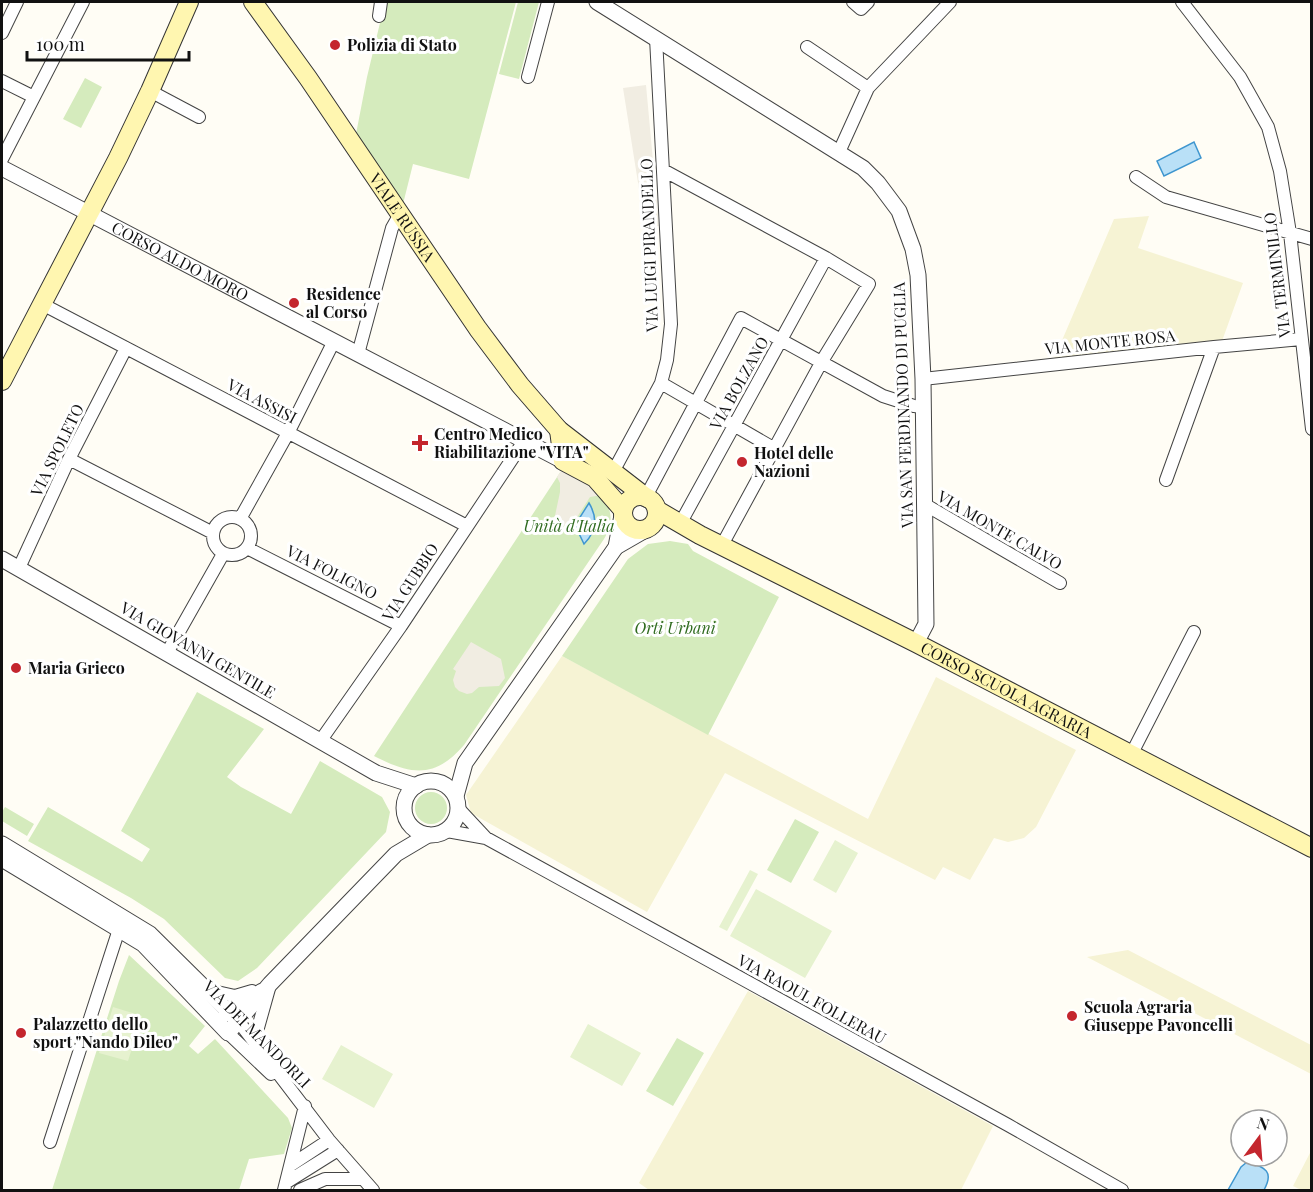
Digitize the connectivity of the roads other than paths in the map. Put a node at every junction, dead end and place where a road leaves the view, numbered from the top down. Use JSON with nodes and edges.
{"nodes":[{"id":1,"x":17,"y":2,"type":"edge"},
{"id":2,"x":83,"y":2,"type":"edge"},
{"id":3,"x":189,"y":2,"type":"edge"},
{"id":4,"x":253,"y":2,"type":"edge"},
{"id":5,"x":381,"y":2,"type":"edge"},
{"id":6,"x":548,"y":2,"type":"edge"},
{"id":7,"x":597,"y":2,"type":"edge"},
{"id":8,"x":853,"y":2,"type":"edge"},
{"id":9,"x":868,"y":2,"type":"edge"},
{"id":10,"x":950,"y":2,"type":"edge"},
{"id":11,"x":1182,"y":2,"type":"edge"},
{"id":12,"x":379,"y":16,"type":"dead end"},
{"id":13,"x":2,"y":33,"type":"edge"},
{"id":14,"x":656,"y":38,"type":"junction"},
{"id":15,"x":807,"y":47,"type":"dead end"},
{"id":16,"x":528,"y":77,"type":"dead end"},
{"id":17,"x":2,"y":81,"type":"edge"},
{"id":18,"x":868,"y":88,"type":"junction"},
{"id":19,"x":150,"y":91,"type":"junction"},
{"id":20,"x":34,"y":97,"type":"junction"},
{"id":21,"x":199,"y":117,"type":"dead end"},
{"id":22,"x":839,"y":152,"type":"junction"},
{"id":23,"x":2,"y":159,"type":"edge"},
{"id":24,"x":2,"y":168,"type":"edge"},
{"id":25,"x":663,"y":170,"type":"junction"},
{"id":26,"x":1136,"y":177,"type":"dead end"},
{"id":27,"x":90,"y":214,"type":"junction"},
{"id":28,"x":400,"y":214,"type":"junction"},
{"id":29,"x":1290,"y":233,"type":"junction"},
{"id":30,"x":1311,"y":238,"type":"edge"},
{"id":31,"x":826,"y":258,"type":"junction"},
{"id":32,"x":42,"y":304,"type":"junction"},
{"id":33,"x":1301,"y":339,"type":"junction"},
{"id":34,"x":781,"y":340,"type":"junction"},
{"id":35,"x":334,"y":341,"type":"junction"},
{"id":36,"x":1214,"y":346,"type":"junction"},
{"id":37,"x":126,"y":348,"type":"junction"},
{"id":38,"x":358,"y":354,"type":"junction"},
{"id":39,"x":822,"y":362,"type":"junction"},
{"id":40,"x":923,"y":379,"type":"junction"},
{"id":41,"x":2,"y":381,"type":"edge"},
{"id":42,"x":662,"y":383,"type":"junction"},
{"id":43,"x":695,"y":403,"type":"junction"},
{"id":44,"x":923,"y":406,"type":"junction"},
{"id":45,"x":734,"y":426,"type":"junction"},
{"id":46,"x":1311,"y":429,"type":"edge"},
{"id":47,"x":559,"y":430,"type":"junction"},
{"id":48,"x":288,"y":433,"type":"junction"},
{"id":49,"x":524,"y":441,"type":"junction"},
{"id":50,"x":776,"y":449,"type":"junction"},
{"id":51,"x":69,"y":459,"type":"junction"},
{"id":52,"x":563,"y":461,"type":"junction"},
{"id":53,"x":613,"y":472,"type":"junction"},
{"id":54,"x":1166,"y":480,"type":"dead end"},
{"id":55,"x":651,"y":499,"type":"junction"},
{"id":56,"x":924,"y":504,"type":"junction"},
{"id":57,"x":623,"y":510,"type":"junction"},
{"id":58,"x":240,"y":519,"type":"junction"},
{"id":59,"x":680,"y":524,"type":"junction"},
{"id":60,"x":466,"y":526,"type":"junction"},
{"id":61,"x":649,"y":528,"type":"junction"},
{"id":62,"x":213,"y":533,"type":"junction"},
{"id":63,"x":700,"y":535,"type":"junction"},
{"id":64,"x":722,"y":545,"type":"junction"},
{"id":65,"x":616,"y":547,"type":"junction"},
{"id":66,"x":247,"y":548,"type":"junction"},
{"id":67,"x":223,"y":554,"type":"junction"},
{"id":68,"x":2,"y":559,"type":"edge"},
{"id":69,"x":19,"y":568,"type":"junction"},
{"id":70,"x":1060,"y":583,"type":"dead end"},
{"id":71,"x":401,"y":626,"type":"junction"},
{"id":72,"x":1194,"y":632,"type":"dead end"},
{"id":73,"x":916,"y":643,"type":"junction"},
{"id":74,"x":167,"y":653,"type":"junction"},
{"id":75,"x":321,"y":740,"type":"junction"},
{"id":76,"x":1131,"y":755,"type":"junction"},
{"id":77,"x":465,"y":763,"type":"junction"},
{"id":78,"x":376,"y":773,"type":"junction"},
{"id":79,"x":435,"y":782,"type":"junction"},
{"id":80,"x":416,"y":786,"type":"junction"},
{"id":81,"x":405,"y":802,"type":"junction"},
{"id":82,"x":457,"y":802,"type":"junction"},
{"id":83,"x":407,"y":821,"type":"junction"},
{"id":84,"x":447,"y":831,"type":"junction"},
{"id":85,"x":428,"y":835,"type":"junction"},
{"id":86,"x":486,"y":838,"type":"junction"},
{"id":87,"x":2,"y":844,"type":"edge"},
{"id":88,"x":1311,"y":848,"type":"edge"},
{"id":89,"x":396,"y":854,"type":"junction"},
{"id":90,"x":2,"y":859,"type":"edge"},
{"id":91,"x":121,"y":923,"type":"junction"},
{"id":92,"x":270,"y":984,"type":"junction"},
{"id":93,"x":208,"y":990,"type":"junction"},
{"id":94,"x":228,"y":1022,"type":"junction"},
{"id":95,"x":254,"y":1042,"type":"junction"},
{"id":96,"x":305,"y":1106,"type":"junction"},
{"id":97,"x":50,"y":1142,"type":"dead end"},
{"id":98,"x":334,"y":1145,"type":"junction"},
{"id":99,"x":291,"y":1165,"type":"junction"},
{"id":100,"x":363,"y":1179,"type":"junction"},
{"id":101,"x":286,"y":1186,"type":"edge"},
{"id":102,"x":300,"y":1191,"type":"edge"},
{"id":103,"x":373,"y":1191,"type":"edge"},
{"id":104,"x":1122,"y":1191,"type":"edge"}],
"edges":[{"from":1,"to":13,"type":"street"},
{"from":2,"to":20,"type":"street"},
{"from":3,"to":19,"type":"main road"},
{"from":4,"to":28,"type":"main road","name":"VIALE RUSSIA"},
{"from":5,"to":12,"type":"street"},
{"from":6,"to":16,"type":"street"},
{"from":7,"to":14,"type":"street","name":"VIA SAN FERDINANDO DI PUGLIA"},
{"from":8,"to":9,"type":"street"},
{"from":10,"to":18,"type":"street"},
{"from":11,"to":29,"type":"street","name":"VIA TERMINILLO"},
{"from":14,"to":22,"type":"street","name":"VIA SAN FERDINANDO DI PUGLIA"},
{"from":14,"to":25,"type":"street","name":"VIA LUIGI PIRANDELLO"},
{"from":15,"to":18,"type":"street"},
{"from":17,"to":20,"type":"street"},
{"from":18,"to":22,"type":"street"},
{"from":19,"to":21,"type":"street"},
{"from":19,"to":27,"type":"main road"},
{"from":20,"to":23,"type":"street"},
{"from":22,"to":40,"type":"street","name":"VIA SAN FERDINANDO DI PUGLIA"},
{"from":24,"to":27,"type":"street","name":"CORSO ALDO MORO"},
{"from":25,"to":31,"type":"street"},
{"from":25,"to":42,"type":"street","name":"VIA LUIGI PIRANDELLO"},
{"from":26,"to":29,"type":"street"},
{"from":27,"to":32,"type":"main road"},
{"from":27,"to":35,"type":"street","name":"CORSO ALDO MORO"},
{"from":28,"to":38,"type":"street"},
{"from":28,"to":47,"type":"main road","name":"VIALE RUSSIA"},
{"from":29,"to":30,"type":"street"},
{"from":29,"to":33,"type":"street","name":"VIA TERMINILLO"},
{"from":31,"to":34,"type":"street","name":"VIA BOLZANO"},
{"from":31,"to":39,"type":"street"},
{"from":32,"to":37,"type":"street","name":"VIA ASSISI"},
{"from":32,"to":41,"type":"main road"},
{"from":33,"to":36,"type":"street","name":"VIA MONTE ROSA"},
{"from":33,"to":46,"type":"street","name":"VIA TERMINILLO"},
{"from":34,"to":39,"type":"street"},
{"from":34,"to":43,"type":"street"},
{"from":34,"to":45,"type":"street","name":"VIA BOLZANO"},
{"from":35,"to":38,"type":"street","name":"CORSO ALDO MORO"},
{"from":35,"to":48,"type":"street"},
{"from":36,"to":40,"type":"street","name":"VIA MONTE ROSA"},
{"from":36,"to":54,"type":"street"},
{"from":37,"to":48,"type":"street","name":"VIA ASSISI"},
{"from":37,"to":51,"type":"street","name":"VIA SPOLETO"},
{"from":38,"to":49,"type":"street","name":"CORSO ALDO MORO"},
{"from":39,"to":44,"type":"street"},
{"from":39,"to":50,"type":"street"},
{"from":40,"to":44,"type":"street","name":"VIA SAN FERDINANDO DI PUGLIA"},
{"from":42,"to":43,"type":"street"},
{"from":42,"to":53,"type":"street","name":"VIA LUIGI PIRANDELLO"},
{"from":43,"to":45,"type":"street"},
{"from":43,"to":55,"type":"street"},
{"from":44,"to":56,"type":"street","name":"VIA SAN FERDINANDO DI PUGLIA"},
{"from":45,"to":50,"type":"street"},
{"from":45,"to":59,"type":"street","name":"VIA BOLZANO"},
{"from":47,"to":52,"type":"main road"},
{"from":47,"to":53,"type":"main road","name":"VIALE RUSSIA"},
{"from":48,"to":58,"type":"street"},
{"from":48,"to":60,"type":"street","name":"VIA ASSISI"},
{"from":49,"to":52,"type":"street","name":"CORSO ALDO MORO"},
{"from":49,"to":60,"type":"street","name":"VIA GUBBIO"},
{"from":50,"to":64,"type":"street"},
{"from":51,"to":62,"type":"street"},
{"from":51,"to":69,"type":"street","name":"VIA SPOLETO"},
{"from":52,"to":57,"type":"main road","name":"CORSO ALDO MORO"},
{"from":53,"to":55,"type":"main road","name":"VIALE RUSSIA"},
{"from":55,"to":57,"type":"main road"},
{"from":55,"to":59,"type":"main road","name":"CORSO SCUOLA AGRARIA"},
{"from":55,"to":61,"type":"main road"},
{"from":56,"to":70,"type":"street","name":"VIA MONTE CALVO"},
{"from":56,"to":73,"type":"street","name":"VIA SAN FERDINANDO DI PUGLIA"},
{"from":57,"to":61,"type":"main road"},
{"from":57,"to":65,"type":"street"},
{"from":58,"to":62,"type":"street"},
{"from":58,"to":66,"type":"street"},
{"from":59,"to":63,"type":"main road","name":"CORSO SCUOLA AGRARIA"},
{"from":60,"to":71,"type":"street","name":"VIA GUBBIO"},
{"from":61,"to":63,"type":"main road","name":"CORSO SCUOLA AGRARIA"},
{"from":61,"to":65,"type":"street"},
{"from":62,"to":67,"type":"street"},
{"from":63,"to":64,"type":"main road","name":"CORSO SCUOLA AGRARIA"},
{"from":64,"to":73,"type":"main road","name":"CORSO SCUOLA AGRARIA"},
{"from":65,"to":77,"type":"street"},
{"from":66,"to":67,"type":"street"},
{"from":66,"to":71,"type":"street","name":"VIA FOLIGNO"},
{"from":67,"to":74,"type":"street"},
{"from":68,"to":69,"type":"street","name":"VIA GIOVANNI GENTILE"},
{"from":69,"to":74,"type":"street","name":"VIA GIOVANNI GENTILE"},
{"from":71,"to":75,"type":"street","name":"VIA GUBBIO"},
{"from":72,"to":76,"type":"street"},
{"from":73,"to":76,"type":"main road","name":"CORSO SCUOLA AGRARIA"},
{"from":74,"to":75,"type":"street","name":"VIA GIOVANNI GENTILE"},
{"from":75,"to":78,"type":"street","name":"VIA GIOVANNI GENTILE"},
{"from":76,"to":88,"type":"main road","name":"CORSO SCUOLA AGRARIA"},
{"from":77,"to":79,"type":"street"},
{"from":77,"to":82,"type":"street"},
{"from":78,"to":80,"type":"street","name":"VIA GIOVANNI GENTILE"},
{"from":78,"to":81,"type":"street","name":"VIA GIOVANNI GENTILE"},
{"from":79,"to":80,"type":"street"},
{"from":79,"to":82,"type":"street"},
{"from":80,"to":81,"type":"street"},
{"from":81,"to":83,"type":"street"},
{"from":82,"to":84,"type":"street"},
{"from":82,"to":86,"type":"street","name":"VIA RAOUL FOLLERAU"},
{"from":83,"to":85,"type":"street"},
{"from":83,"to":89,"type":"street"},
{"from":84,"to":85,"type":"street"},
{"from":84,"to":86,"type":"street","name":"VIA RAOUL FOLLERAU"},
{"from":85,"to":89,"type":"street"},
{"from":86,"to":104,"type":"street","name":"VIA RAOUL FOLLERAU"},
{"from":87,"to":91,"type":"street","name":"VIA DEI MANDORLI"},
{"from":89,"to":92,"type":"street"},
{"from":90,"to":91,"type":"street","name":"VIA DEI MANDORLI"},
{"from":91,"to":93,"type":"street","name":"VIA DEI MANDORLI"},
{"from":91,"to":94,"type":"street","name":"VIA DEI MANDORLI"},
{"from":91,"to":97,"type":"street"},
{"from":92,"to":93,"type":"street"},
{"from":92,"to":94,"type":"street"},
{"from":92,"to":95,"type":"street"},
{"from":93,"to":94,"type":"street","name":"VIA DEI MANDORLI"},
{"from":94,"to":95,"type":"street","name":"VIA DEI MANDORLI"},
{"from":94,"to":96,"type":"street","name":"VIA DEI MANDORLI"},
{"from":95,"to":96,"type":"street","name":"VIA DEI MANDORLI"},
{"from":96,"to":98,"type":"street"},
{"from":96,"to":99,"type":"street"},
{"from":98,"to":99,"type":"street"},
{"from":98,"to":100,"type":"street"},
{"from":98,"to":101,"type":"street"},
{"from":99,"to":101,"type":"street"},
{"from":100,"to":102,"type":"street"},
{"from":100,"to":103,"type":"street"}]}
